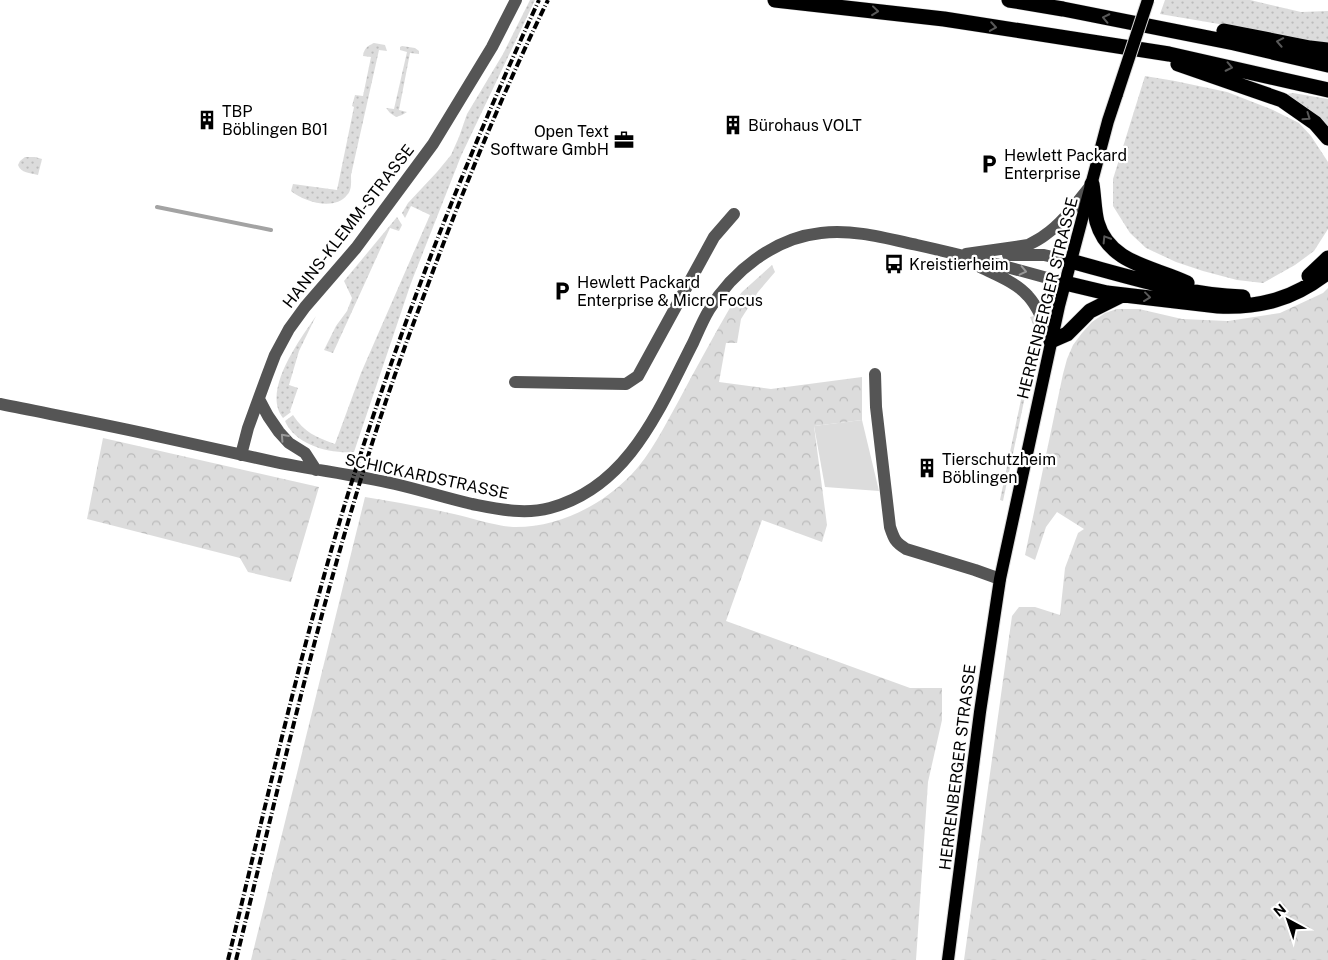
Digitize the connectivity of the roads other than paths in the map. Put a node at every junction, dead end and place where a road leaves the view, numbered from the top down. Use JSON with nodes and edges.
{"nodes":[{"id":1,"x":516,"y":0,"type":"edge"},
{"id":2,"x":775,"y":0,"type":"edge"},
{"id":3,"x":1009,"y":0,"type":"edge"},
{"id":4,"x":1148,"y":0,"type":"edge"},
{"id":5,"x":1188,"y":34,"type":"junction"},
{"id":6,"x":1112,"y":46,"type":"junction"},
{"id":7,"x":1328,"y":50,"type":"edge"},
{"id":8,"x":1328,"y":65,"type":"edge"},
{"id":9,"x":1328,"y":90,"type":"edge"},
{"id":10,"x":1328,"y":138,"type":"edge"},
{"id":11,"x":1092,"y":184,"type":"junction"},
{"id":12,"x":734,"y":214,"type":"dead end"},
{"id":13,"x":958,"y":255,"type":"junction"},
{"id":14,"x":1328,"y":258,"type":"edge"},
{"id":15,"x":1070,"y":262,"type":"junction"},
{"id":16,"x":1328,"y":272,"type":"edge"},
{"id":17,"x":1065,"y":283,"type":"junction"},
{"id":18,"x":1208,"y":294,"type":"junction"},
{"id":19,"x":1123,"y":295,"type":"junction"},
{"id":20,"x":1051,"y":341,"type":"junction"},
{"id":21,"x":875,"y":374,"type":"dead end"},
{"id":22,"x":515,"y":382,"type":"dead end"},
{"id":23,"x":259,"y":399,"type":"junction"},
{"id":24,"x":0,"y":404,"type":"edge"},
{"id":25,"x":241,"y":455,"type":"junction"},
{"id":26,"x":316,"y":470,"type":"junction"},
{"id":27,"x":1000,"y":579,"type":"junction"},
{"id":28,"x":948,"y":960,"type":"edge"}],
"edges":[{"from":1,"to":23,"type":"street","name":"HANNS-KLEMM-STRASSE"},
{"from":2,"to":6,"type":"highway","one_way":true},
{"from":5,"to":3,"type":"highway","one_way":true},
{"from":4,"to":11,"type":"main road","name":"HERRENBERGER STRASSE","bridge":true},
{"from":7,"to":5,"type":"highway","one_way":true},
{"from":5,"to":8,"type":"highway"},
{"from":6,"to":9,"type":"highway","one_way":true},
{"from":6,"to":10,"type":"highway","one_way":true},
{"from":11,"to":13,"type":"street"},
{"from":11,"to":15,"type":"main road","name":"HERRENBERGER STRASSE"},
{"from":18,"to":11,"type":"highway","one_way":true},
{"from":12,"to":22,"type":"street"},
{"from":13,"to":15,"type":"street","name":"SCHICKARDSTRASSE"},
{"from":13,"to":17,"type":"street","name":"SCHICKARDSTRASSE","one_way":true},
{"from":13,"to":20,"type":"street"},
{"from":13,"to":26,"type":"street","name":"SCHICKARDSTRASSE"},
{"from":14,"to":18,"type":"highway"},
{"from":15,"to":17,"type":"main road","name":"HERRENBERGER STRASSE"},
{"from":15,"to":18,"type":"highway"},
{"from":19,"to":16,"type":"highway","one_way":true},
{"from":17,"to":19,"type":"highway"},
{"from":17,"to":20,"type":"main road","name":"HERRENBERGER STRASSE"},
{"from":19,"to":20,"type":"highway"},
{"from":20,"to":27,"type":"main road","name":"HERRENBERGER STRASSE"},
{"from":21,"to":27,"type":"street"},
{"from":23,"to":25,"type":"street","name":"HANNS-KLEMM-STRASSE"},
{"from":26,"to":23,"type":"street","one_way":true},
{"from":24,"to":25,"type":"street","name":"SCHICKARDSTRASSE"},
{"from":25,"to":26,"type":"street","name":"SCHICKARDSTRASSE"},
{"from":27,"to":28,"type":"main road","name":"HERRENBERGER STRASSE"}]}
